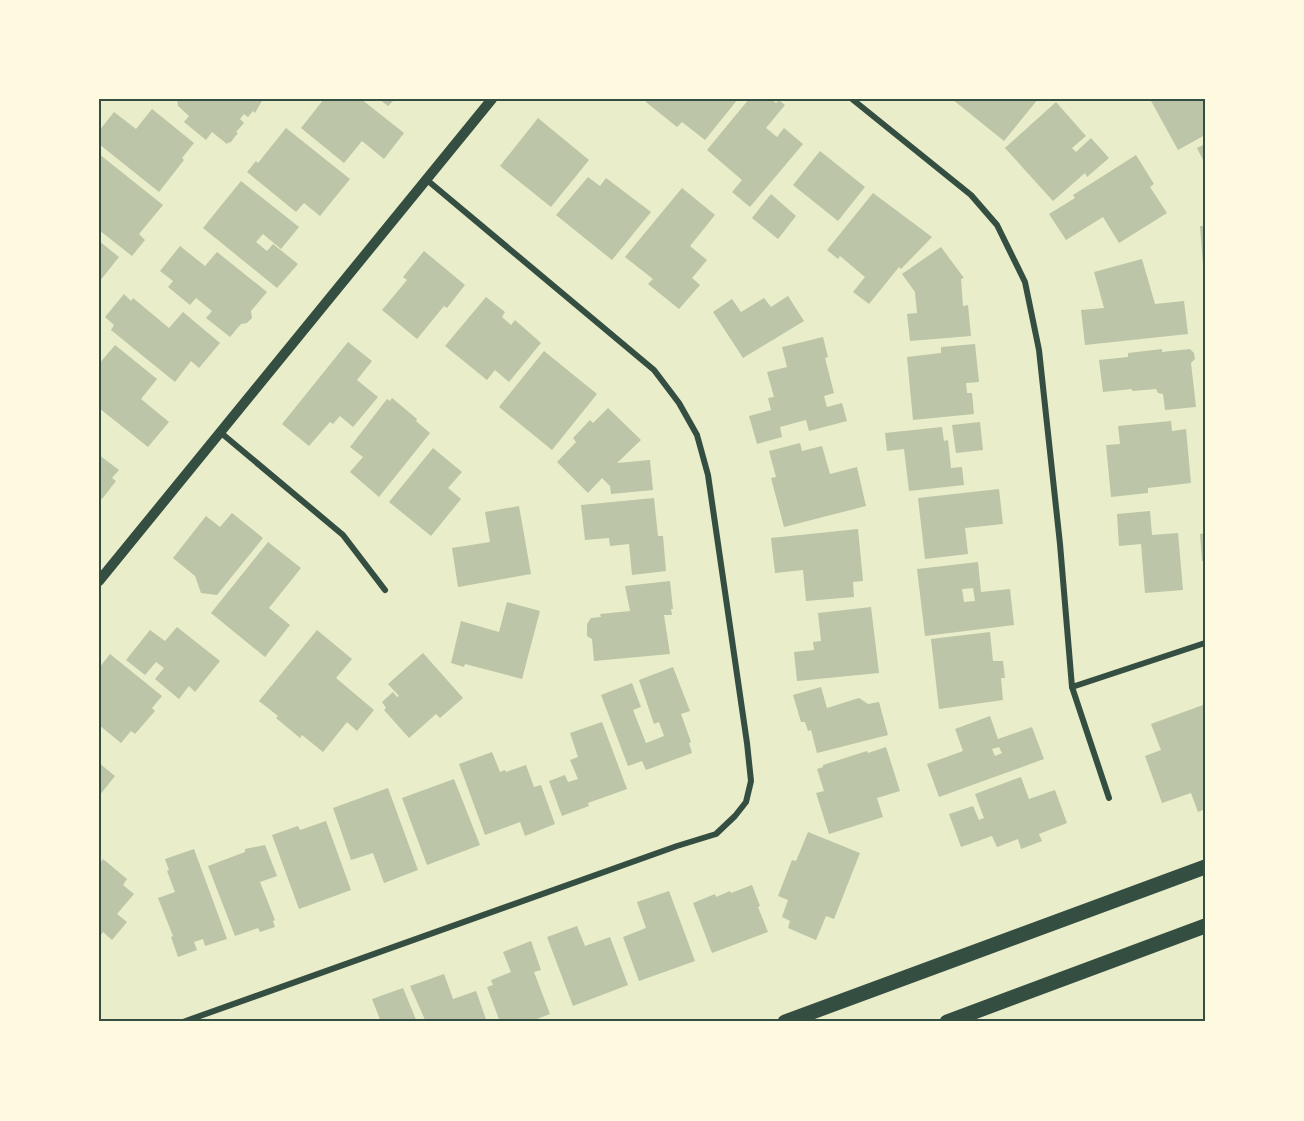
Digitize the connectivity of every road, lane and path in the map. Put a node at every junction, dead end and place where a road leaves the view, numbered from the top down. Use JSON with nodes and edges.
{"nodes":[{"id":1,"x":492,"y":99,"type":"edge"},
{"id":2,"x":852,"y":99,"type":"edge"},
{"id":3,"x":427,"y":180,"type":"junction"},
{"id":4,"x":220,"y":432,"type":"junction"},
{"id":5,"x":99,"y":581,"type":"edge"},
{"id":6,"x":385,"y":590,"type":"dead end"},
{"id":7,"x":1205,"y":644,"type":"edge"},
{"id":8,"x":1072,"y":687,"type":"junction"},
{"id":9,"x":1108,"y":798,"type":"dead end"},
{"id":10,"x":1205,"y":867,"type":"edge"},
{"id":11,"x":1205,"y":926,"type":"edge"},
{"id":12,"x":183,"y":1022,"type":"edge"},
{"id":13,"x":785,"y":1022,"type":"edge"},
{"id":14,"x":947,"y":1022,"type":"edge"}],
"edges":[{"from":1,"to":3,"type":"street"},
{"from":2,"to":8,"type":"street"},
{"from":3,"to":4,"type":"street"},
{"from":3,"to":12,"type":"street"},
{"from":4,"to":5,"type":"street"},
{"from":4,"to":6,"type":"street"},
{"from":7,"to":8,"type":"street"},
{"from":8,"to":9,"type":"street"},
{"from":10,"to":13,"type":"main road"},
{"from":11,"to":14,"type":"main road"}]}
